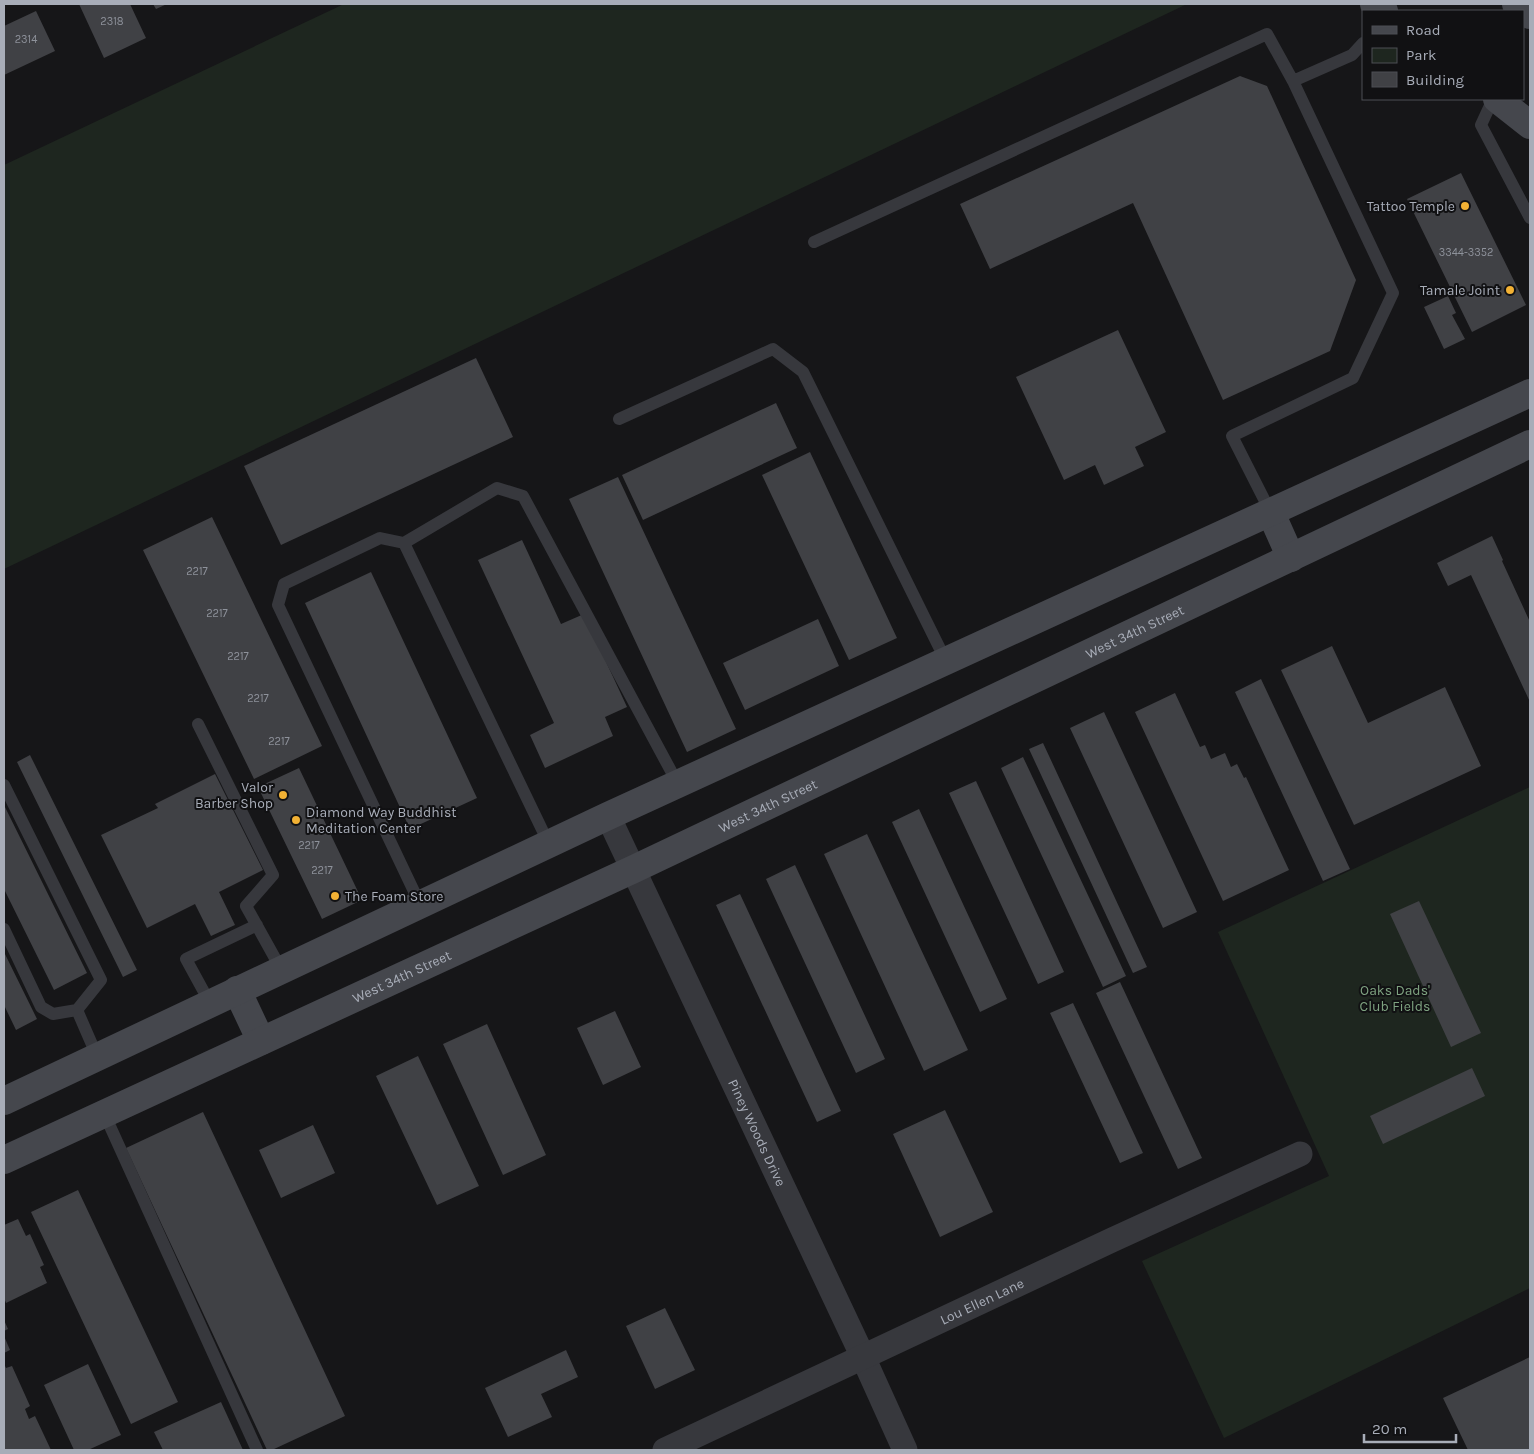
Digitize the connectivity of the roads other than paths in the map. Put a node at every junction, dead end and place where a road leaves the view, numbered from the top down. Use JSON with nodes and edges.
{"nodes":[{"id":1,"x":1362,"y":44,"type":"edge"},
{"id":2,"x":1294,"y":81,"type":"junction"},
{"id":3,"x":1492,"y":100,"type":"edge"},
{"id":4,"x":1498,"y":100,"type":"edge"},
{"id":5,"x":1530,"y":126,"type":"edge"},
{"id":6,"x":1530,"y":218,"type":"edge"},
{"id":7,"x":814,"y":242,"type":"dead end"},
{"id":8,"x":1530,"y":393,"type":"edge"},
{"id":9,"x":619,"y":419,"type":"dead end"},
{"id":10,"x":1530,"y":444,"type":"edge"},
{"id":11,"x":1272,"y":513,"type":"junction"},
{"id":12,"x":404,"y":542,"type":"junction"},
{"id":13,"x":1291,"y":558,"type":"junction"},
{"id":14,"x":946,"y":661,"type":"junction"},
{"id":15,"x":198,"y":724,"type":"dead end"},
{"id":16,"x":678,"y":784,"type":"junction"},
{"id":17,"x":4,"y":785,"type":"edge"},
{"id":18,"x":608,"y":816,"type":"junction"},
{"id":19,"x":548,"y":844,"type":"junction"},
{"id":20,"x":634,"y":869,"type":"junction"},
{"id":21,"x":420,"y":904,"type":"junction"},
{"id":22,"x":256,"y":925,"type":"junction"},
{"id":23,"x":4,"y":929,"type":"edge"},
{"id":24,"x":281,"y":969,"type":"junction"},
{"id":25,"x":237,"y":990,"type":"junction"},
{"id":26,"x":210,"y":1003,"type":"junction"},
{"id":27,"x":77,"y":1010,"type":"junction"},
{"id":28,"x":261,"y":1041,"type":"junction"},
{"id":29,"x":98,"y":1056,"type":"junction"},
{"id":30,"x":4,"y":1101,"type":"edge"},
{"id":31,"x":104,"y":1113,"type":"junction"},
{"id":32,"x":1300,"y":1154,"type":"dead end"},
{"id":33,"x":4,"y":1160,"type":"edge"},
{"id":34,"x":863,"y":1357,"type":"junction"},
{"id":35,"x":257,"y":1450,"type":"edge"},
{"id":36,"x":665,"y":1450,"type":"edge"},
{"id":37,"x":905,"y":1450,"type":"edge"}],
"edges":[{"from":1,"to":2,"type":"lane"},
{"from":2,"to":7,"type":"lane"},
{"from":2,"to":11,"type":"lane"},
{"from":3,"to":6,"type":"lane"},
{"from":4,"to":5,"type":"main road"},
{"from":8,"to":11,"type":"main road"},
{"from":9,"to":14,"type":"lane"},
{"from":10,"to":13,"type":"main road","name":"West 34th Street"},
{"from":11,"to":13,"type":"main road"},
{"from":11,"to":14,"type":"main road"},
{"from":12,"to":16,"type":"lane"},
{"from":12,"to":19,"type":"lane"},
{"from":12,"to":21,"type":"lane"},
{"from":13,"to":20,"type":"main road","name":"West 34th Street"},
{"from":14,"to":16,"type":"main road"},
{"from":15,"to":22,"type":"lane"},
{"from":16,"to":18,"type":"main road"},
{"from":17,"to":27,"type":"lane"},
{"from":18,"to":19,"type":"main road"},
{"from":18,"to":20,"type":"street","name":"Piney Woods Drive"},
{"from":19,"to":21,"type":"main road"},
{"from":20,"to":28,"type":"main road","name":"West 34th Street"},
{"from":20,"to":34,"type":"street","name":"Piney Woods Drive"},
{"from":21,"to":24,"type":"main road"},
{"from":22,"to":24,"type":"lane"},
{"from":22,"to":26,"type":"lane"},
{"from":23,"to":27,"type":"lane"},
{"from":24,"to":25,"type":"main road"},
{"from":25,"to":26,"type":"main road"},
{"from":25,"to":28,"type":"main road"},
{"from":26,"to":29,"type":"main road"},
{"from":27,"to":29,"type":"lane"},
{"from":28,"to":31,"type":"main road","name":"West 34th Street"},
{"from":29,"to":30,"type":"main road"},
{"from":31,"to":33,"type":"main road","name":"West 34th Street"},
{"from":31,"to":35,"type":"lane"},
{"from":32,"to":34,"type":"street","name":"Lou Ellen Lane"},
{"from":34,"to":36,"type":"street","name":"Lou Ellen Lane"},
{"from":34,"to":37,"type":"street","name":"Piney Woods Drive"}]}
